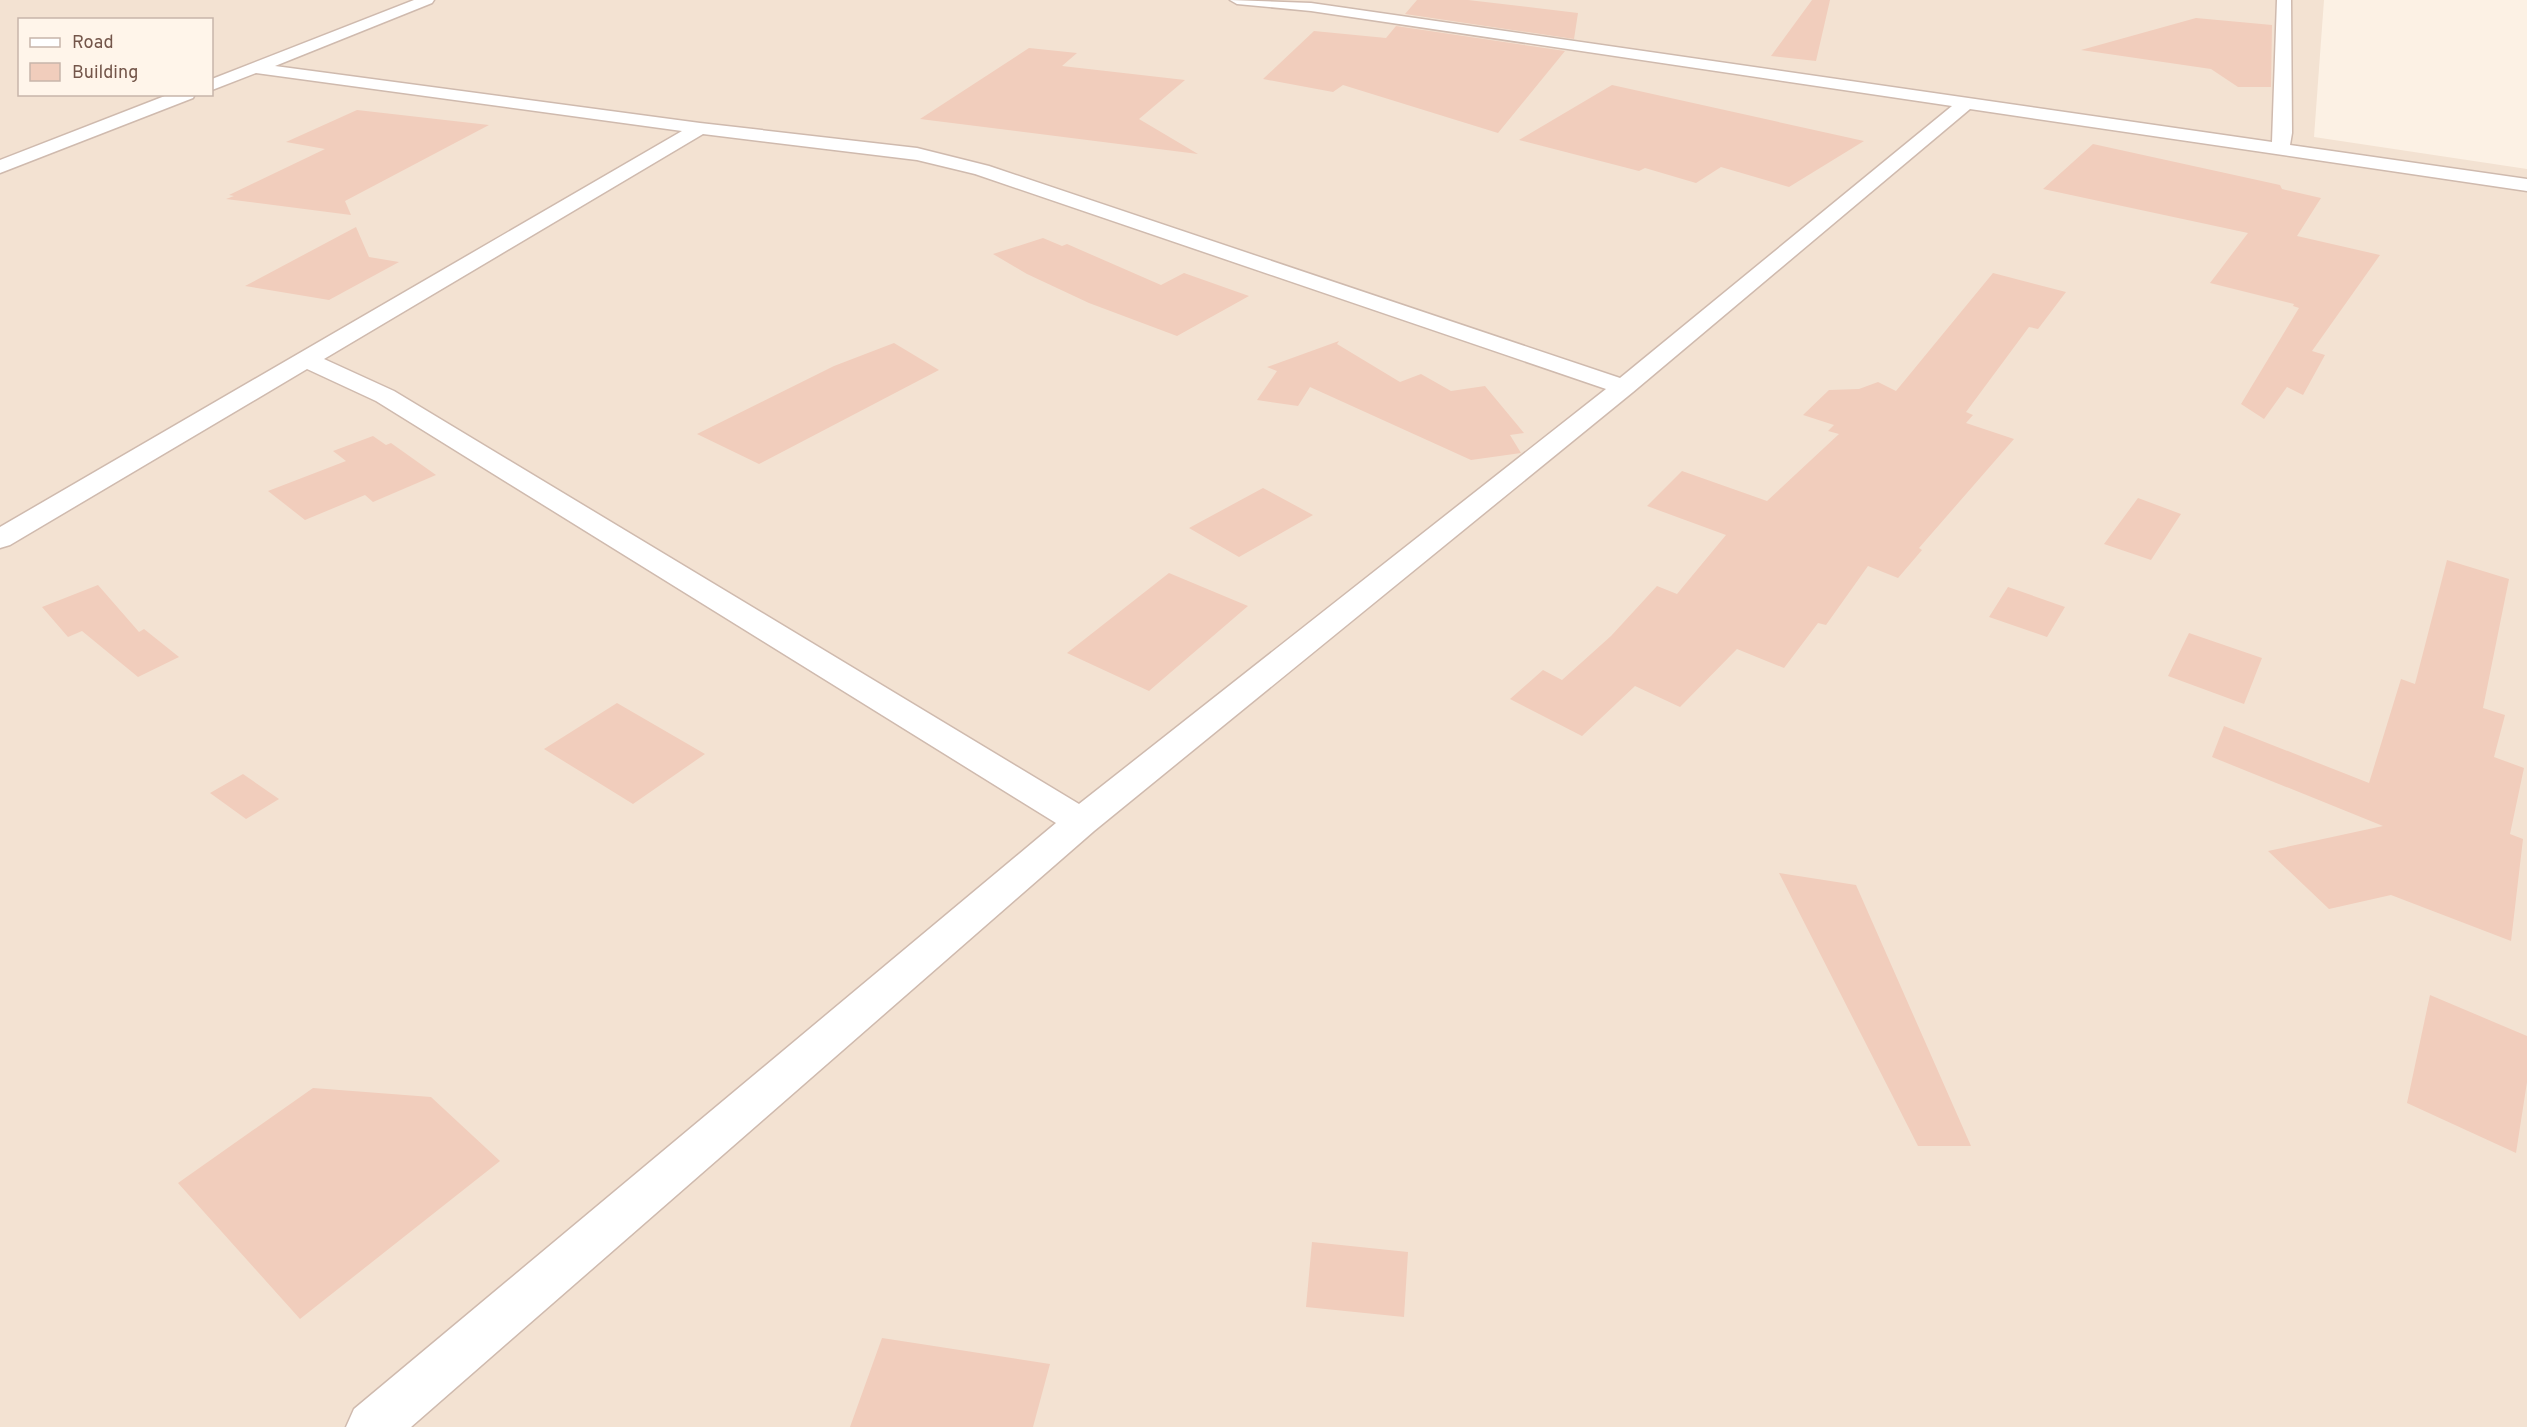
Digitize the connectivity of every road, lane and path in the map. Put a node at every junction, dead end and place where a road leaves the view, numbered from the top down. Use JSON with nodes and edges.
{"nodes":[{"id":1,"x":427,"y":0,"type":"edge"},
{"id":2,"x":1237,"y":0,"type":"edge"},
{"id":3,"x":2284,"y":0,"type":"edge"},
{"id":4,"x":1317,"y":4,"type":"edge"},
{"id":5,"x":254,"y":68,"type":"junction"},
{"id":6,"x":213,"y":85,"type":"edge"},
{"id":7,"x":182,"y":96,"type":"edge"},
{"id":8,"x":1965,"y":104,"type":"junction"},
{"id":9,"x":700,"y":128,"type":"junction"},
{"id":10,"x":2280,"y":149,"type":"junction"},
{"id":11,"x":0,"y":167,"type":"edge"},
{"id":12,"x":2527,"y":184,"type":"edge"},
{"id":13,"x":306,"y":359,"type":"junction"},
{"id":14,"x":1624,"y":387,"type":"junction"},
{"id":15,"x":0,"y":539,"type":"edge"},
{"id":16,"x":1081,"y":822,"type":"junction"},
{"id":17,"x":372,"y":1427,"type":"edge"}],
"edges":[{"from":1,"to":5,"type":"street"},
{"from":2,"to":4,"type":"street"},
{"from":3,"to":10,"type":"street"},
{"from":4,"to":8,"type":"street"},
{"from":5,"to":6,"type":"street"},
{"from":5,"to":9,"type":"street"},
{"from":7,"to":11,"type":"street"},
{"from":8,"to":10,"type":"street"},
{"from":8,"to":14,"type":"street"},
{"from":9,"to":13,"type":"street"},
{"from":9,"to":14,"type":"street"},
{"from":10,"to":12,"type":"street"},
{"from":13,"to":15,"type":"street"},
{"from":13,"to":16,"type":"street"},
{"from":14,"to":16,"type":"street"},
{"from":16,"to":17,"type":"street"}]}
